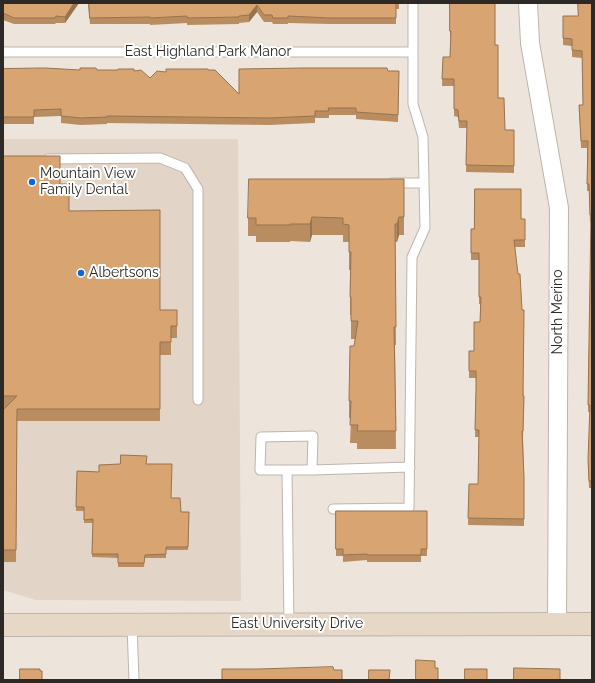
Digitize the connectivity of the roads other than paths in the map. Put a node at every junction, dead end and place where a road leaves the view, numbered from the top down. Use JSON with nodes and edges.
{"nodes":[{"id":1,"x":413,"y":3,"type":"edge"},
{"id":2,"x":528,"y":3,"type":"edge"},
{"id":3,"x":3,"y":52,"type":"edge"},
{"id":4,"x":413,"y":52,"type":"junction"},
{"id":5,"x":42,"y":159,"type":"edge"},
{"id":6,"x":424,"y":183,"type":"junction"},
{"id":7,"x":386,"y":184,"type":"edge"},
{"id":8,"x":198,"y":400,"type":"dead end"},
{"id":9,"x":410,"y":467,"type":"junction"},
{"id":10,"x":312,"y":470,"type":"junction"},
{"id":11,"x":287,"y":471,"type":"junction"},
{"id":12,"x":333,"y":509,"type":"dead end"},
{"id":13,"x":289,"y":624,"type":"junction"},
{"id":14,"x":557,"y":624,"type":"junction"},
{"id":15,"x":592,"y":624,"type":"edge"},
{"id":16,"x":3,"y":625,"type":"edge"},
{"id":17,"x":132,"y":625,"type":"junction"},
{"id":18,"x":134,"y":680,"type":"edge"}],
"edges":[{"from":1,"to":4,"type":"lane"},
{"from":2,"to":14,"type":"street","name":"North Merino"},
{"from":3,"to":4,"type":"lane","name":"East Highland Park Manor"},
{"from":4,"to":6,"type":"lane"},
{"from":5,"to":8,"type":"lane"},
{"from":6,"to":7,"type":"lane"},
{"from":6,"to":9,"type":"lane"},
{"from":9,"to":10,"type":"lane"},
{"from":9,"to":12,"type":"lane"},
{"from":10,"to":11,"type":"lane"},
{"from":10,"to":11,"type":"lane"},
{"from":11,"to":13,"type":"lane"},
{"from":13,"to":14,"type":"main road","name":"East University Drive"},
{"from":13,"to":17,"type":"main road","name":"East University Drive"},
{"from":14,"to":15,"type":"main road","name":"East University Drive"},
{"from":16,"to":17,"type":"main road","name":"East University Drive"},
{"from":17,"to":18,"type":"lane"}]}
